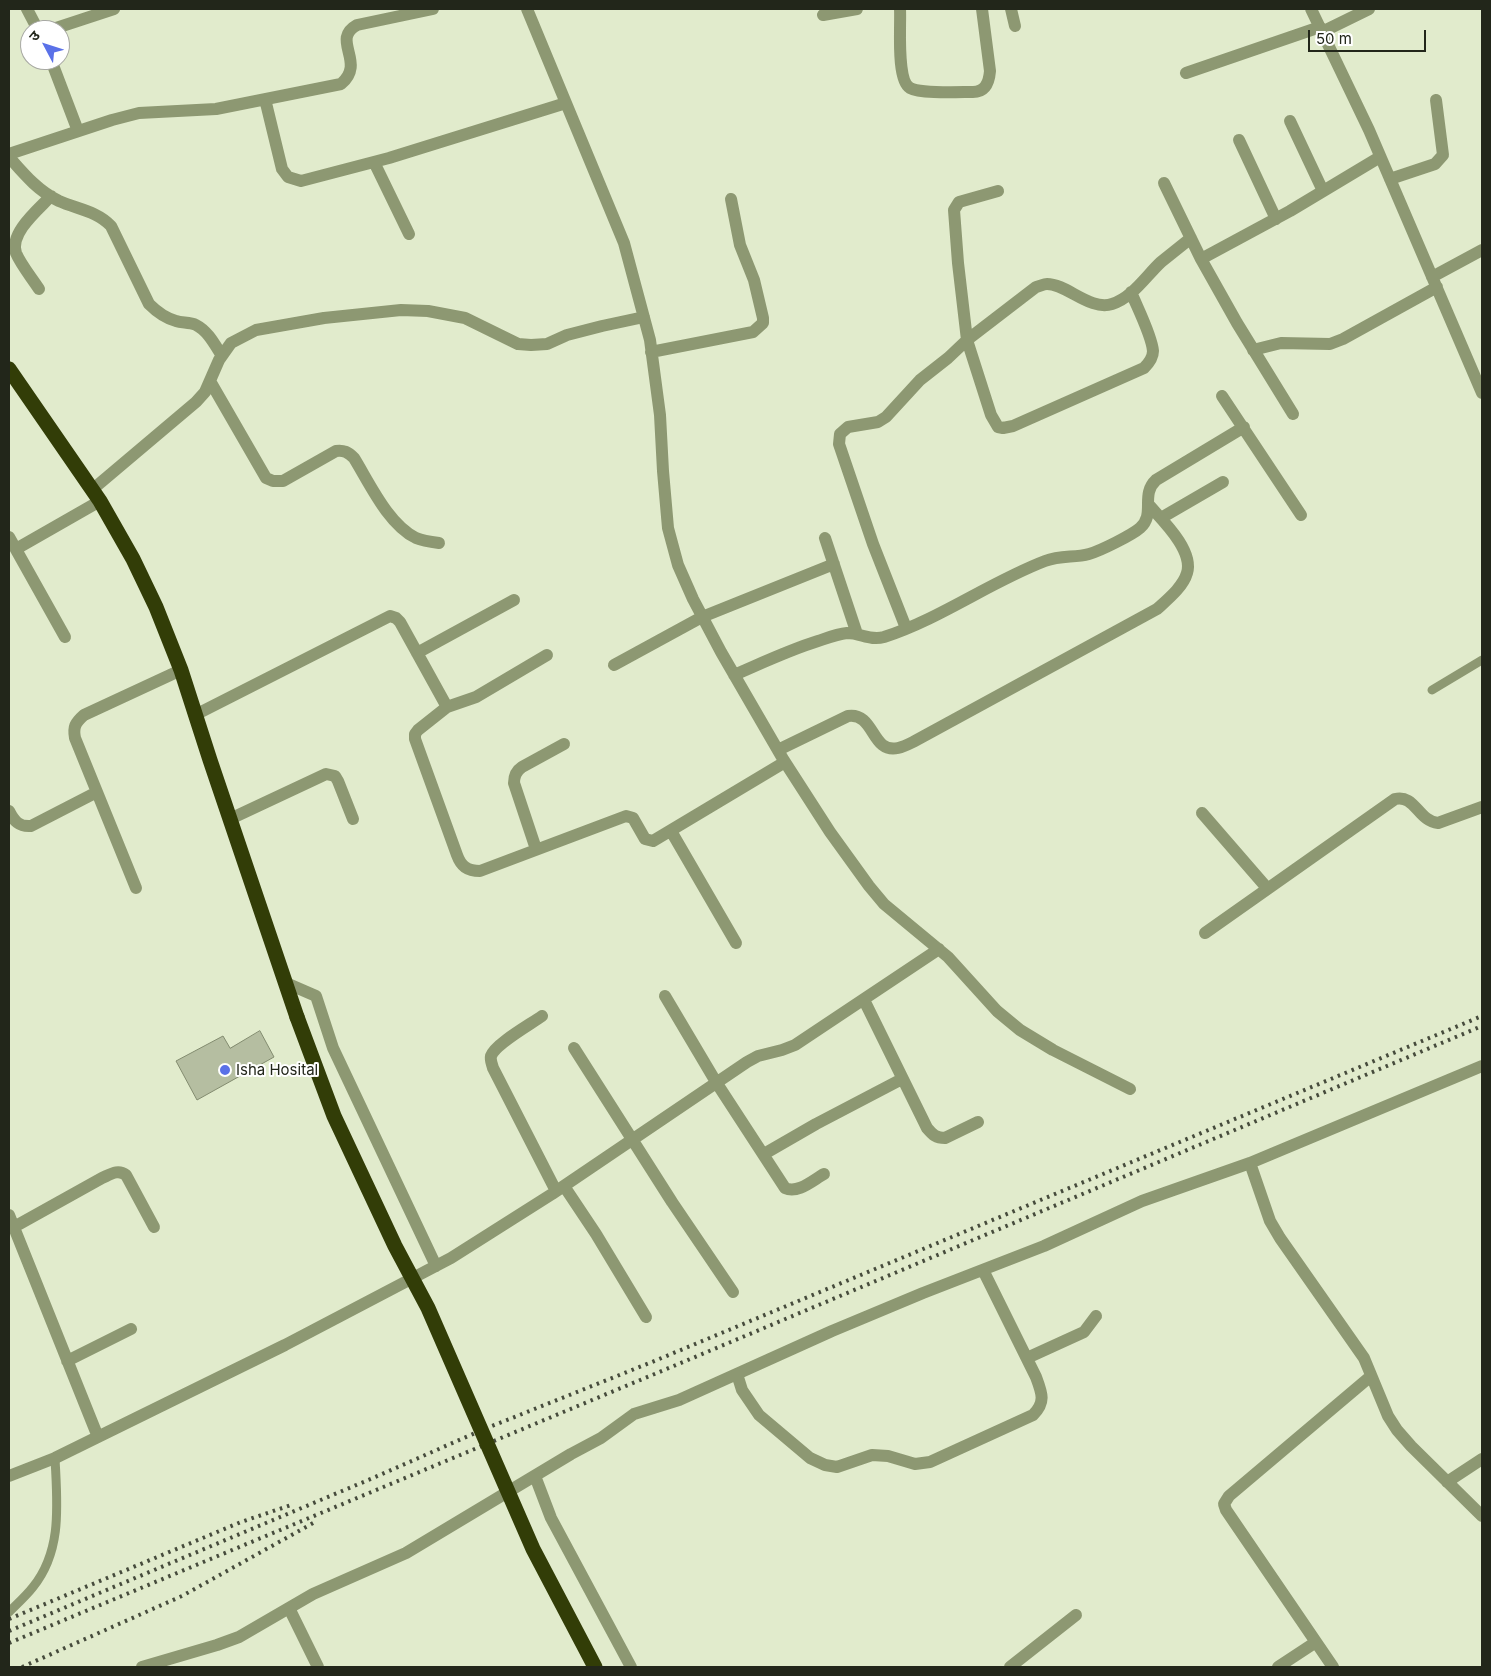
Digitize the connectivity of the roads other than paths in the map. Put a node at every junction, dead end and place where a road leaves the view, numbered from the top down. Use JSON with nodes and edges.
{"nodes":[{"id":1,"x":114,"y":9,"type":"edge"},
{"id":2,"x":433,"y":9,"type":"edge"},
{"id":3,"x":527,"y":9,"type":"edge"},
{"id":4,"x":857,"y":9,"type":"edge"},
{"id":5,"x":900,"y":9,"type":"edge"},
{"id":6,"x":982,"y":9,"type":"edge"},
{"id":7,"x":1011,"y":9,"type":"edge"},
{"id":8,"x":1311,"y":9,"type":"edge"},
{"id":9,"x":1369,"y":9,"type":"edge"},
{"id":10,"x":823,"y":15,"type":"dead end"},
{"id":11,"x":70,"y":23,"type":"edge"},
{"id":12,"x":1015,"y":26,"type":"dead end"},
{"id":13,"x":1321,"y":30,"type":"junction"},
{"id":14,"x":55,"y":70,"type":"edge"},
{"id":15,"x":1186,"y":74,"type":"dead end"},
{"id":16,"x":265,"y":99,"type":"junction"},
{"id":17,"x":1436,"y":100,"type":"dead end"},
{"id":18,"x":566,"y":103,"type":"junction"},
{"id":19,"x":1290,"y":121,"type":"dead end"},
{"id":20,"x":78,"y":131,"type":"junction"},
{"id":21,"x":1239,"y":140,"type":"dead end"},
{"id":22,"x":9,"y":155,"type":"edge"},
{"id":23,"x":1380,"y":157,"type":"junction"},
{"id":24,"x":374,"y":162,"type":"junction"},
{"id":25,"x":1390,"y":179,"type":"junction"},
{"id":26,"x":1164,"y":183,"type":"dead end"},
{"id":27,"x":998,"y":191,"type":"dead end"},
{"id":28,"x":1323,"y":192,"type":"junction"},
{"id":29,"x":51,"y":196,"type":"junction"},
{"id":30,"x":731,"y":199,"type":"dead end"},
{"id":31,"x":1276,"y":219,"type":"junction"},
{"id":32,"x":409,"y":234,"type":"dead end"},
{"id":33,"x":1191,"y":238,"type":"junction"},
{"id":34,"x":1482,"y":250,"type":"edge"},
{"id":35,"x":1201,"y":259,"type":"junction"},
{"id":36,"x":1434,"y":282,"type":"junction"},
{"id":37,"x":39,"y":289,"type":"dead end"},
{"id":38,"x":1131,"y":292,"type":"junction"},
{"id":39,"x":644,"y":317,"type":"junction"},
{"id":40,"x":968,"y":340,"type":"junction"},
{"id":41,"x":1253,"y":350,"type":"junction"},
{"id":42,"x":651,"y":352,"type":"junction"},
{"id":43,"x":222,"y":356,"type":"junction"},
{"id":44,"x":11,"y":376,"type":"edge"},
{"id":45,"x":210,"y":381,"type":"junction"},
{"id":46,"x":1482,"y":393,"type":"edge"},
{"id":47,"x":1222,"y":396,"type":"dead end"},
{"id":48,"x":1293,"y":414,"type":"dead end"},
{"id":49,"x":1244,"y":427,"type":"junction"},
{"id":50,"x":1223,"y":482,"type":"dead end"},
{"id":51,"x":97,"y":495,"type":"junction"},
{"id":52,"x":1148,"y":504,"type":"junction"},
{"id":53,"x":1301,"y":515,"type":"dead end"},
{"id":54,"x":1161,"y":518,"type":"junction"},
{"id":55,"x":9,"y":537,"type":"edge"},
{"id":56,"x":825,"y":538,"type":"dead end"},
{"id":57,"x":438,"y":544,"type":"dead end"},
{"id":58,"x":16,"y":549,"type":"junction"},
{"id":59,"x":834,"y":564,"type":"junction"},
{"id":60,"x":514,"y":600,"type":"dead end"},
{"id":61,"x":702,"y":617,"type":"junction"},
{"id":62,"x":906,"y":628,"type":"junction"},
{"id":63,"x":857,"y":634,"type":"junction"},
{"id":64,"x":64,"y":637,"type":"dead end"},
{"id":65,"x":417,"y":653,"type":"junction"},
{"id":66,"x":547,"y":655,"type":"dead end"},
{"id":67,"x":1482,"y":660,"type":"edge"},
{"id":68,"x":614,"y":665,"type":"dead end"},
{"id":69,"x":181,"y":670,"type":"junction"},
{"id":70,"x":734,"y":675,"type":"junction"},
{"id":71,"x":1432,"y":690,"type":"dead end"},
{"id":72,"x":447,"y":707,"type":"junction"},
{"id":73,"x":195,"y":715,"type":"junction"},
{"id":74,"x":564,"y":744,"type":"dead end"},
{"id":75,"x":778,"y":750,"type":"junction"},
{"id":76,"x":785,"y":762,"type":"junction"},
{"id":77,"x":97,"y":792,"type":"junction"},
{"id":78,"x":1482,"y":807,"type":"edge"},
{"id":79,"x":9,"y":811,"type":"edge"},
{"id":80,"x":1202,"y":813,"type":"dead end"},
{"id":81,"x":230,"y":819,"type":"junction"},
{"id":82,"x":352,"y":819,"type":"dead end"},
{"id":83,"x":671,"y":831,"type":"junction"},
{"id":84,"x":536,"y":848,"type":"junction"},
{"id":85,"x":136,"y":888,"type":"dead end"},
{"id":86,"x":1267,"y":888,"type":"junction"},
{"id":87,"x":1205,"y":933,"type":"dead end"},
{"id":88,"x":736,"y":943,"type":"dead end"},
{"id":89,"x":940,"y":949,"type":"junction"},
{"id":90,"x":286,"y":983,"type":"junction"},
{"id":91,"x":665,"y":996,"type":"dead end"},
{"id":92,"x":864,"y":1000,"type":"junction"},
{"id":93,"x":542,"y":1016,"type":"dead end"},
{"id":94,"x":574,"y":1048,"type":"dead end"},
{"id":95,"x":1482,"y":1066,"type":"edge"},
{"id":96,"x":902,"y":1079,"type":"junction"},
{"id":97,"x":716,"y":1082,"type":"junction"},
{"id":98,"x":1130,"y":1089,"type":"dead end"},
{"id":99,"x":978,"y":1122,"type":"dead end"},
{"id":100,"x":632,"y":1139,"type":"junction"},
{"id":101,"x":764,"y":1154,"type":"junction"},
{"id":102,"x":1250,"y":1164,"type":"junction"},
{"id":103,"x":824,"y":1174,"type":"dead end"},
{"id":104,"x":560,"y":1189,"type":"junction"},
{"id":105,"x":9,"y":1215,"type":"edge"},
{"id":106,"x":14,"y":1227,"type":"junction"},
{"id":107,"x":154,"y":1227,"type":"dead end"},
{"id":108,"x":436,"y":1266,"type":"junction"},
{"id":109,"x":983,"y":1270,"type":"junction"},
{"id":110,"x":733,"y":1292,"type":"dead end"},
{"id":111,"x":1096,"y":1316,"type":"dead end"},
{"id":112,"x":646,"y":1317,"type":"dead end"},
{"id":113,"x":130,"y":1329,"type":"dead end"},
{"id":114,"x":1027,"y":1358,"type":"junction"},
{"id":115,"x":67,"y":1361,"type":"junction"},
{"id":116,"x":737,"y":1374,"type":"junction"},
{"id":117,"x":1371,"y":1376,"type":"junction"},
{"id":118,"x":98,"y":1437,"type":"junction"},
{"id":119,"x":55,"y":1458,"type":"junction"},
{"id":120,"x":1482,"y":1459,"type":"edge"},
{"id":121,"x":9,"y":1476,"type":"edge"},
{"id":122,"x":535,"y":1476,"type":"junction"},
{"id":123,"x":1447,"y":1482,"type":"junction"},
{"id":124,"x":1482,"y":1516,"type":"edge"},
{"id":125,"x":289,"y":1608,"type":"junction"},
{"id":126,"x":9,"y":1612,"type":"edge"},
{"id":127,"x":1076,"y":1615,"type":"dead end"},
{"id":128,"x":1316,"y":1642,"type":"junction"},
{"id":129,"x":149,"y":1666,"type":"edge"},
{"id":130,"x":318,"y":1667,"type":"edge"},
{"id":131,"x":595,"y":1667,"type":"edge"},
{"id":132,"x":631,"y":1667,"type":"edge"},
{"id":133,"x":1010,"y":1667,"type":"edge"},
{"id":134,"x":1278,"y":1667,"type":"edge"},
{"id":135,"x":1333,"y":1667,"type":"edge"}],
"edges":[{"from":1,"to":11,"type":"street"},
{"from":2,"to":16,"type":"street"},
{"from":3,"to":18,"type":"street"},
{"from":4,"to":10,"type":"street"},
{"from":5,"to":6,"type":"street"},
{"from":7,"to":12,"type":"street"},
{"from":8,"to":13,"type":"street"},
{"from":9,"to":13,"type":"street"},
{"from":13,"to":15,"type":"street"},
{"from":13,"to":23,"type":"street"},
{"from":14,"to":20,"type":"street"},
{"from":16,"to":20,"type":"street"},
{"from":16,"to":24,"type":"street"},
{"from":17,"to":25,"type":"street"},
{"from":18,"to":24,"type":"street"},
{"from":18,"to":39,"type":"street"},
{"from":19,"to":28,"type":"street"},
{"from":20,"to":22,"type":"street"},
{"from":21,"to":31,"type":"street"},
{"from":22,"to":29,"type":"street"},
{"from":23,"to":25,"type":"street"},
{"from":23,"to":28,"type":"street"},
{"from":24,"to":32,"type":"street"},
{"from":25,"to":36,"type":"street"},
{"from":26,"to":33,"type":"street"},
{"from":27,"to":40,"type":"street"},
{"from":28,"to":31,"type":"street"},
{"from":29,"to":37,"type":"street"},
{"from":29,"to":43,"type":"street"},
{"from":30,"to":42,"type":"street"},
{"from":31,"to":35,"type":"street"},
{"from":33,"to":35,"type":"street"},
{"from":33,"to":38,"type":"street"},
{"from":34,"to":36,"type":"street"},
{"from":35,"to":41,"type":"street"},
{"from":36,"to":41,"type":"street"},
{"from":36,"to":46,"type":"street"},
{"from":38,"to":40,"type":"street"},
{"from":38,"to":40,"type":"street"},
{"from":39,"to":42,"type":"street"},
{"from":39,"to":43,"type":"street"},
{"from":40,"to":62,"type":"street"},
{"from":41,"to":48,"type":"street"},
{"from":42,"to":61,"type":"street"},
{"from":43,"to":45,"type":"street"},
{"from":44,"to":51,"type":"highway"},
{"from":45,"to":51,"type":"street"},
{"from":45,"to":57,"type":"street"},
{"from":47,"to":49,"type":"street"},
{"from":49,"to":52,"type":"street"},
{"from":49,"to":53,"type":"street"},
{"from":50,"to":54,"type":"street"},
{"from":51,"to":58,"type":"street"},
{"from":51,"to":69,"type":"highway"},
{"from":52,"to":54,"type":"street"},
{"from":52,"to":62,"type":"street"},
{"from":54,"to":75,"type":"street"},
{"from":55,"to":58,"type":"street"},
{"from":56,"to":59,"type":"street"},
{"from":58,"to":64,"type":"street"},
{"from":59,"to":61,"type":"street"},
{"from":59,"to":63,"type":"street"},
{"from":60,"to":65,"type":"street"},
{"from":61,"to":68,"type":"street"},
{"from":61,"to":70,"type":"street"},
{"from":62,"to":63,"type":"street"},
{"from":63,"to":70,"type":"street"},
{"from":65,"to":72,"type":"street"},
{"from":65,"to":73,"type":"street"},
{"from":66,"to":72,"type":"street"},
{"from":67,"to":71,"type":"lane"},
{"from":69,"to":73,"type":"highway"},
{"from":69,"to":77,"type":"street"},
{"from":70,"to":75,"type":"street"},
{"from":72,"to":84,"type":"street"},
{"from":73,"to":81,"type":"highway"},
{"from":74,"to":84,"type":"street"},
{"from":75,"to":76,"type":"street"},
{"from":76,"to":83,"type":"street"},
{"from":76,"to":89,"type":"street"},
{"from":77,"to":79,"type":"street"},
{"from":77,"to":85,"type":"street"},
{"from":78,"to":86,"type":"street"},
{"from":80,"to":86,"type":"street"},
{"from":81,"to":82,"type":"street"},
{"from":81,"to":90,"type":"highway"},
{"from":83,"to":84,"type":"street"},
{"from":83,"to":88,"type":"street"},
{"from":86,"to":87,"type":"street"},
{"from":89,"to":92,"type":"street"},
{"from":89,"to":98,"type":"street"},
{"from":90,"to":108,"type":"street"},
{"from":90,"to":131,"type":"highway","bridge":true},
{"from":91,"to":97,"type":"street"},
{"from":92,"to":96,"type":"street"},
{"from":92,"to":97,"type":"street"},
{"from":93,"to":104,"type":"street"},
{"from":94,"to":100,"type":"street"},
{"from":95,"to":102,"type":"street"},
{"from":96,"to":99,"type":"street"},
{"from":96,"to":101,"type":"street"},
{"from":97,"to":100,"type":"street"},
{"from":97,"to":101,"type":"street"},
{"from":100,"to":104,"type":"street"},
{"from":100,"to":110,"type":"street"},
{"from":101,"to":103,"type":"street"},
{"from":102,"to":109,"type":"street"},
{"from":102,"to":117,"type":"street"},
{"from":104,"to":108,"type":"street"},
{"from":104,"to":112,"type":"street"},
{"from":105,"to":106,"type":"street"},
{"from":106,"to":107,"type":"street"},
{"from":106,"to":115,"type":"street"},
{"from":108,"to":118,"type":"street"},
{"from":109,"to":114,"type":"street"},
{"from":109,"to":116,"type":"street"},
{"from":111,"to":114,"type":"street"},
{"from":113,"to":115,"type":"street"},
{"from":114,"to":116,"type":"street"},
{"from":115,"to":118,"type":"street"},
{"from":116,"to":122,"type":"street"},
{"from":117,"to":123,"type":"street"},
{"from":117,"to":128,"type":"street"},
{"from":118,"to":119,"type":"street"},
{"from":119,"to":121,"type":"street"},
{"from":119,"to":126,"type":"lane"},
{"from":120,"to":123,"type":"street"},
{"from":122,"to":125,"type":"street"},
{"from":122,"to":132,"type":"street"},
{"from":123,"to":124,"type":"street"},
{"from":125,"to":129,"type":"street"},
{"from":125,"to":130,"type":"street"},
{"from":127,"to":133,"type":"street"},
{"from":128,"to":134,"type":"street"},
{"from":128,"to":135,"type":"street"}]}
